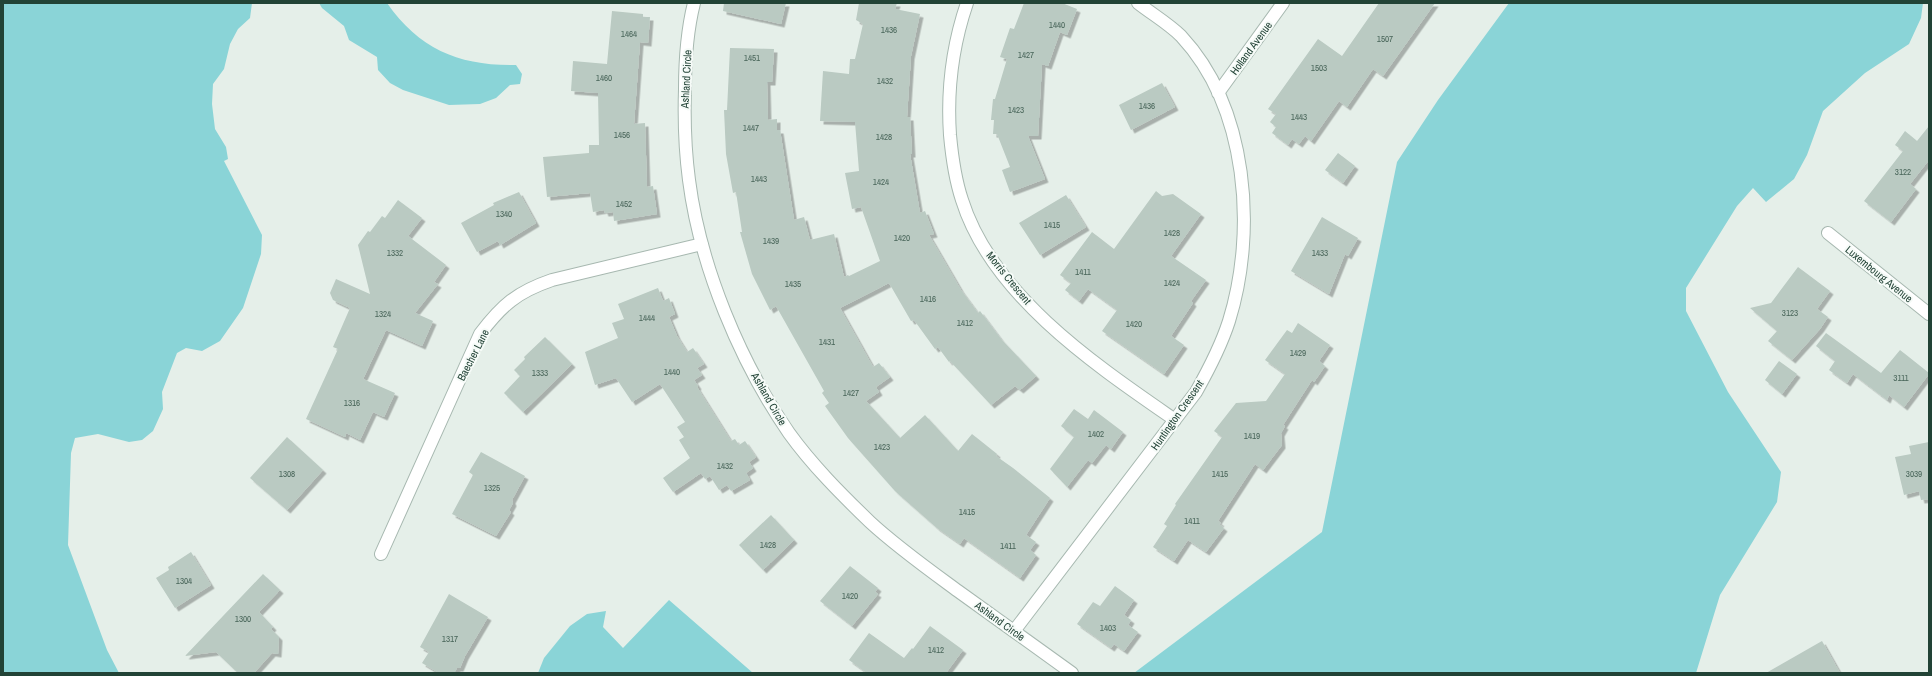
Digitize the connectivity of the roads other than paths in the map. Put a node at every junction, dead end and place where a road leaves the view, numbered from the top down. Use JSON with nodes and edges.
{"nodes":[{"id":1,"x":694,"y":3,"type":"edge"},
{"id":2,"x":967,"y":3,"type":"edge"},
{"id":3,"x":1138,"y":3,"type":"edge"},
{"id":4,"x":1283,"y":3,"type":"edge"},
{"id":5,"x":1218,"y":93,"type":"junction"},
{"id":6,"x":1828,"y":233,"type":"dead end"},
{"id":7,"x":702,"y":244,"type":"junction"},
{"id":8,"x":1929,"y":314,"type":"edge"},
{"id":9,"x":1176,"y":420,"type":"junction"},
{"id":10,"x":380,"y":554,"type":"dead end"},
{"id":11,"x":1014,"y":631,"type":"junction"},
{"id":12,"x":1072,"y":673,"type":"edge"}],
"edges":[{"from":1,"to":7,"type":"street","name":"Ashland Circle"},
{"from":2,"to":9,"type":"street","name":"Morris Crescent"},
{"from":3,"to":5,"type":"street","name":"Huntington Crescent"},
{"from":4,"to":5,"type":"street","name":"Holland Avenue"},
{"from":5,"to":9,"type":"street","name":"Huntington Crescent"},
{"from":6,"to":8,"type":"street","name":"Luxembourg Avenue"},
{"from":7,"to":10,"type":"street","name":"Baecher Lane"},
{"from":7,"to":11,"type":"street","name":"Ashland Circle"},
{"from":9,"to":11,"type":"street","name":"Huntington Crescent"},
{"from":11,"to":12,"type":"street","name":"Ashland Circle"}]}
